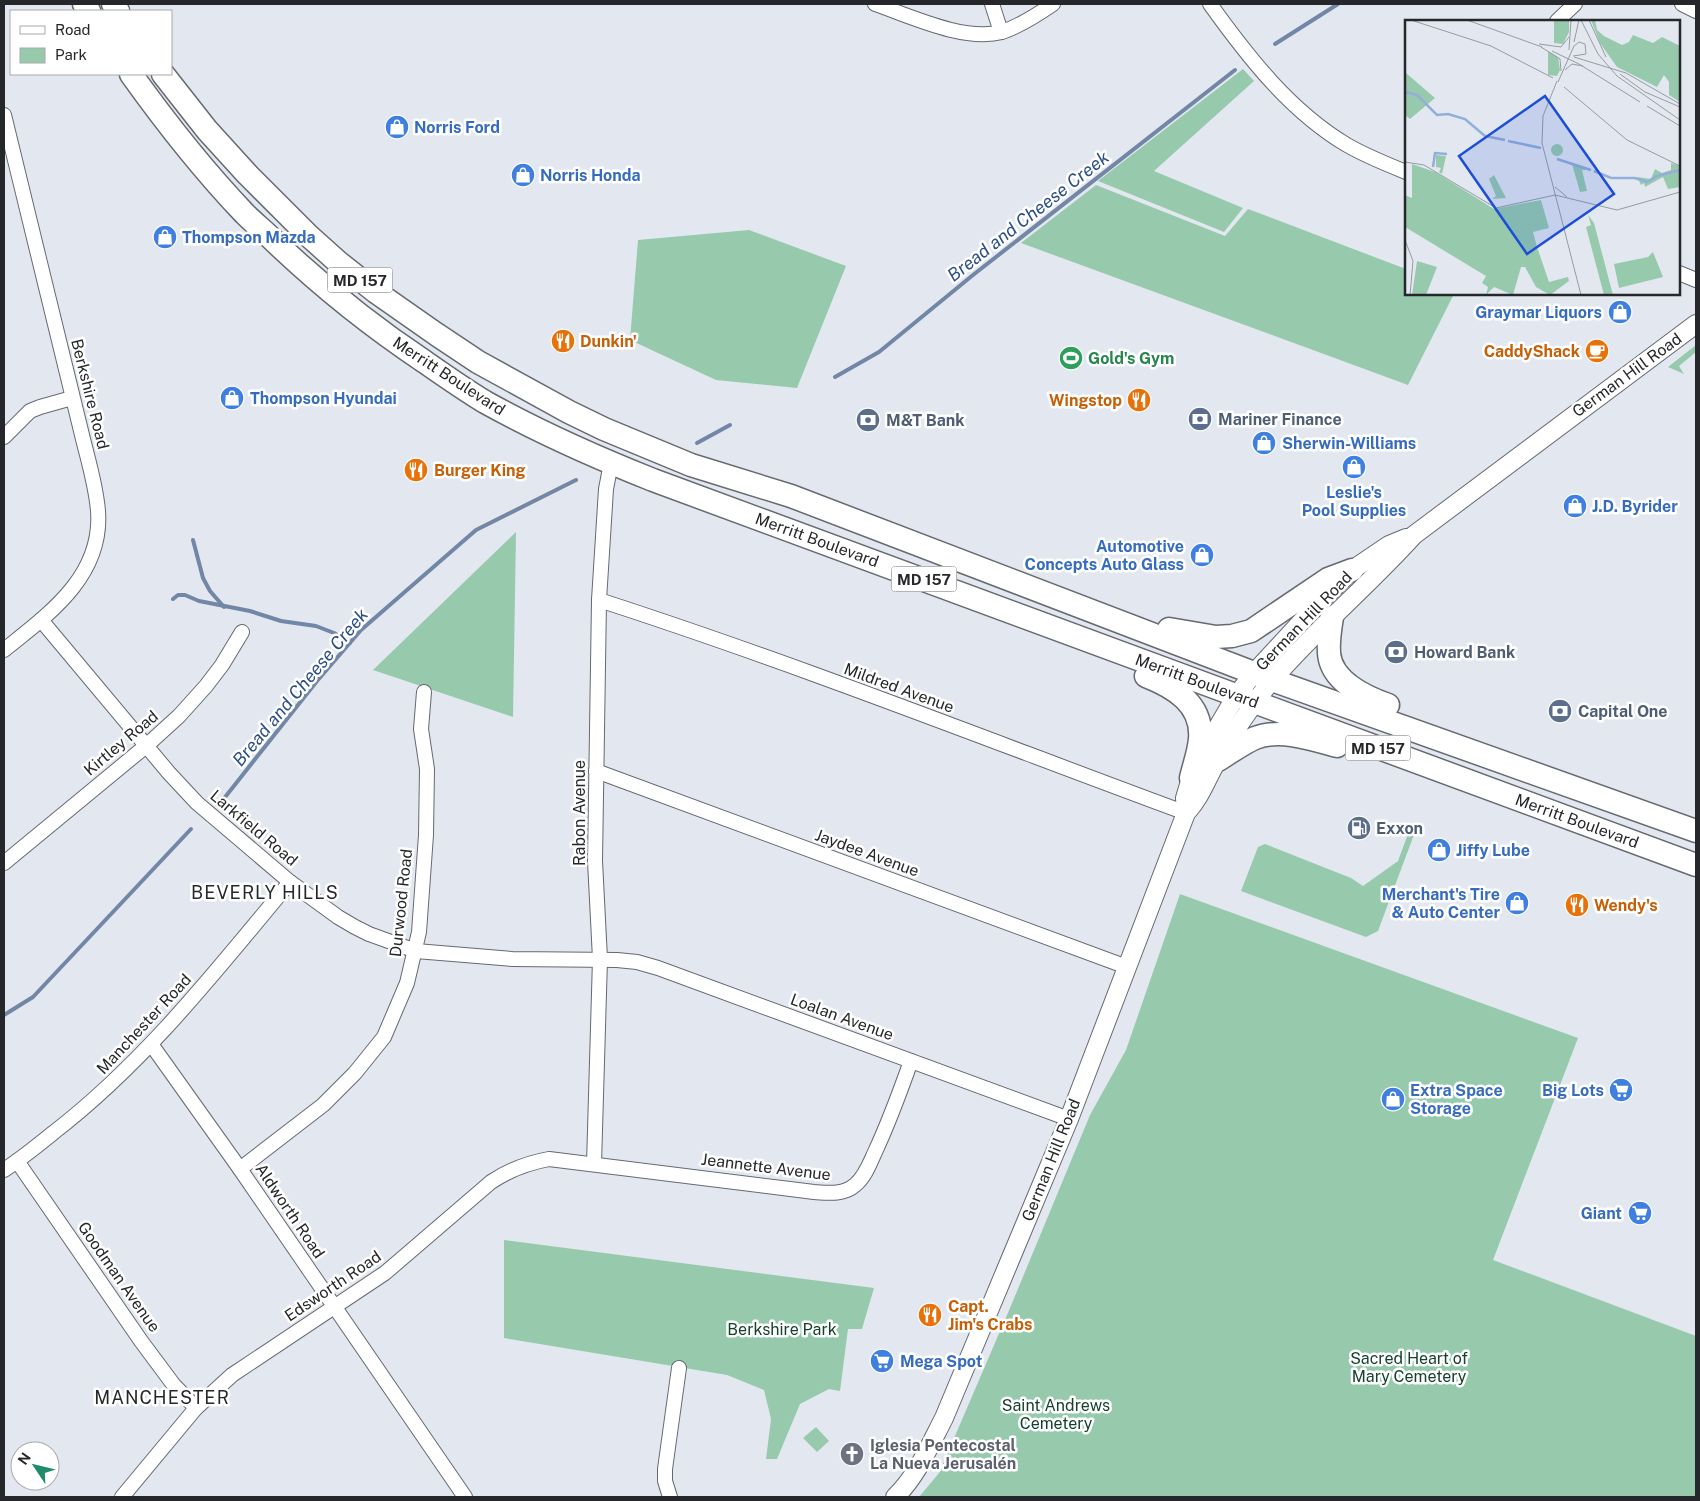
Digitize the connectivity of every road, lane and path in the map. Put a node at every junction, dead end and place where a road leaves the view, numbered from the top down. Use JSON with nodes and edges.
{"nodes":[{"id":1,"x":875,"y":4,"type":"edge"},
{"id":2,"x":992,"y":4,"type":"edge"},
{"id":3,"x":1053,"y":4,"type":"edge"},
{"id":4,"x":1210,"y":4,"type":"edge"},
{"id":5,"x":1576,"y":4,"type":"edge"},
{"id":6,"x":1682,"y":4,"type":"edge"},
{"id":7,"x":1696,"y":11,"type":"edge"},
{"id":8,"x":1558,"y":20,"type":"edge"},
{"id":9,"x":1001,"y":32,"type":"junction"},
{"id":10,"x":132,"y":75,"type":"edge"},
{"id":11,"x":164,"y":75,"type":"edge"},
{"id":12,"x":4,"y":115,"type":"edge"},
{"id":13,"x":1405,"y":172,"type":"edge"},
{"id":14,"x":1680,"y":273,"type":"edge"},
{"id":15,"x":1696,"y":280,"type":"edge"},
{"id":16,"x":1696,"y":324,"type":"edge"},
{"id":17,"x":72,"y":398,"type":"junction"},
{"id":18,"x":522,"y":421,"type":"junction"},
{"id":19,"x":4,"y":437,"type":"edge"},
{"id":20,"x":622,"y":437,"type":"junction"},
{"id":21,"x":610,"y":463,"type":"junction"},
{"id":22,"x":691,"y":465,"type":"junction"},
{"id":23,"x":1414,"y":535,"type":"junction"},
{"id":24,"x":1352,"y":570,"type":"junction"},
{"id":25,"x":599,"y":600,"type":"junction"},
{"id":26,"x":1332,"y":618,"type":"junction"},
{"id":27,"x":41,"y":620,"type":"junction"},
{"id":28,"x":1144,"y":630,"type":"junction"},
{"id":29,"x":1063,"y":631,"type":"junction"},
{"id":30,"x":242,"y":632,"type":"dead end"},
{"id":31,"x":4,"y":650,"type":"edge"},
{"id":32,"x":1263,"y":676,"type":"junction"},
{"id":33,"x":424,"y":692,"type":"dead end"},
{"id":34,"x":1246,"y":699,"type":"junction"},
{"id":35,"x":146,"y":746,"type":"junction"},
{"id":36,"x":1493,"y":758,"type":"junction"},
{"id":37,"x":1218,"y":760,"type":"junction"},
{"id":38,"x":1415,"y":762,"type":"junction"},
{"id":39,"x":596,"y":772,"type":"junction"},
{"id":40,"x":1191,"y":778,"type":"junction"},
{"id":41,"x":1186,"y":813,"type":"junction"},
{"id":42,"x":1696,"y":831,"type":"edge"},
{"id":43,"x":4,"y":863,"type":"edge"},
{"id":44,"x":1696,"y":865,"type":"edge"},
{"id":45,"x":290,"y":882,"type":"junction"},
{"id":46,"x":416,"y":950,"type":"junction"},
{"id":47,"x":600,"y":959,"type":"junction"},
{"id":48,"x":1127,"y":967,"type":"junction"},
{"id":49,"x":151,"y":1044,"type":"junction"},
{"id":50,"x":911,"y":1061,"type":"junction"},
{"id":51,"x":1068,"y":1119,"type":"junction"},
{"id":52,"x":17,"y":1161,"type":"junction"},
{"id":53,"x":594,"y":1164,"type":"junction"},
{"id":54,"x":240,"y":1169,"type":"junction"},
{"id":55,"x":4,"y":1170,"type":"edge"},
{"id":56,"x":334,"y":1307,"type":"junction"},
{"id":57,"x":679,"y":1368,"type":"dead end"},
{"id":58,"x":196,"y":1408,"type":"junction"},
{"id":59,"x":122,"y":1497,"type":"edge"},
{"id":60,"x":465,"y":1497,"type":"edge"},
{"id":61,"x":670,"y":1497,"type":"edge"},
{"id":62,"x":895,"y":1497,"type":"edge"}],
"edges":[{"from":1,"to":9,"type":"street"},
{"from":2,"to":9,"type":"street"},
{"from":3,"to":9,"type":"street"},
{"from":4,"to":13,"type":"street"},
{"from":5,"to":8,"type":"street"},
{"from":6,"to":7,"type":"street"},
{"from":10,"to":18,"type":"main road","name":"Merritt Boulevard","number":"MD 157"},
{"from":11,"to":20,"type":"main road","name":"Merritt Boulevard","number":"MD 157"},
{"from":12,"to":17,"type":"street","name":"Berkshire Road"},
{"from":14,"to":15,"type":"street"},
{"from":16,"to":23,"type":"street","name":"German Hill Road"},
{"from":17,"to":19,"type":"street"},
{"from":17,"to":27,"type":"street","name":"Berkshire Road"},
{"from":18,"to":20,"type":"main road"},
{"from":18,"to":21,"type":"main road","name":"Merritt Boulevard","number":"MD 157"},
{"from":20,"to":22,"type":"main road","name":"Merritt Boulevard","number":"MD 157"},
{"from":21,"to":22,"type":"main road"},
{"from":21,"to":25,"type":"street","name":"Rabon Avenue"},
{"from":21,"to":29,"type":"main road","name":"Merritt Boulevard","number":"MD 157"},
{"from":22,"to":28,"type":"main road","name":"Merritt Boulevard","number":"MD 157"},
{"from":23,"to":24,"type":"street","name":"German Hill Road"},
{"from":23,"to":26,"type":"street","name":"German Hill Road"},
{"from":24,"to":28,"type":"main road"},
{"from":24,"to":32,"type":"street","name":"German Hill Road"},
{"from":25,"to":39,"type":"street","name":"Rabon Avenue"},
{"from":25,"to":41,"type":"street","name":"Mildred Avenue"},
{"from":26,"to":32,"type":"street","name":"German Hill Road"},
{"from":26,"to":36,"type":"main road"},
{"from":27,"to":31,"type":"street","name":"Berkshire Road"},
{"from":27,"to":35,"type":"street","name":"Larkfield Road"},
{"from":28,"to":32,"type":"main road","name":"Merritt Boulevard","number":"MD 157"},
{"from":29,"to":34,"type":"main road","name":"Merritt Boulevard","number":"MD 157"},
{"from":29,"to":40,"type":"main road"},
{"from":30,"to":35,"type":"street","name":"Kirtley Road"},
{"from":32,"to":34,"type":"street","name":"German Hill Road"},
{"from":32,"to":36,"type":"main road","name":"Merritt Boulevard","number":"MD 157"},
{"from":33,"to":46,"type":"street","name":"Durwood Road"},
{"from":34,"to":37,"type":"street","name":"German Hill Road"},
{"from":34,"to":38,"type":"main road","name":"Merritt Boulevard","number":"MD 157"},
{"from":34,"to":40,"type":"street","name":"German Hill Road"},
{"from":35,"to":43,"type":"street","name":"Kirtley Road"},
{"from":35,"to":45,"type":"street","name":"Larkfield Road"},
{"from":36,"to":42,"type":"main road","name":"Merritt Boulevard","number":"MD 157"},
{"from":37,"to":38,"type":"main road"},
{"from":37,"to":41,"type":"street","name":"German Hill Road"},
{"from":38,"to":44,"type":"main road","name":"Merritt Boulevard","number":"MD 157"},
{"from":39,"to":47,"type":"street","name":"Rabon Avenue"},
{"from":39,"to":48,"type":"street","name":"Jaydee Avenue"},
{"from":40,"to":41,"type":"street","name":"German Hill Road"},
{"from":41,"to":48,"type":"street","name":"German Hill Road"},
{"from":45,"to":46,"type":"street","name":"Larkfield Road"},
{"from":45,"to":49,"type":"street","name":"Manchester Road"},
{"from":46,"to":47,"type":"street","name":"Larkfield Road"},
{"from":46,"to":54,"type":"street","name":"Durwood Road"},
{"from":47,"to":50,"type":"street","name":"Loalan Avenue"},
{"from":47,"to":53,"type":"street","name":"Rabon Avenue"},
{"from":48,"to":51,"type":"street","name":"German Hill Road"},
{"from":49,"to":52,"type":"street","name":"Manchester Road"},
{"from":49,"to":54,"type":"street","name":"Aldworth Road"},
{"from":50,"to":51,"type":"street","name":"Loalan Avenue"},
{"from":50,"to":53,"type":"street","name":"Jeannette Avenue"},
{"from":51,"to":62,"type":"street","name":"German Hill Road"},
{"from":52,"to":55,"type":"street","name":"Manchester Road"},
{"from":52,"to":58,"type":"street","name":"Goodman Avenue"},
{"from":53,"to":56,"type":"street","name":"Edsworth Road"},
{"from":54,"to":56,"type":"street","name":"Aldworth Road"},
{"from":56,"to":58,"type":"street","name":"Edsworth Road"},
{"from":56,"to":60,"type":"street","name":"Aldworth Road"},
{"from":57,"to":61,"type":"street"},
{"from":58,"to":59,"type":"street","name":"Edsworth Road"}]}
